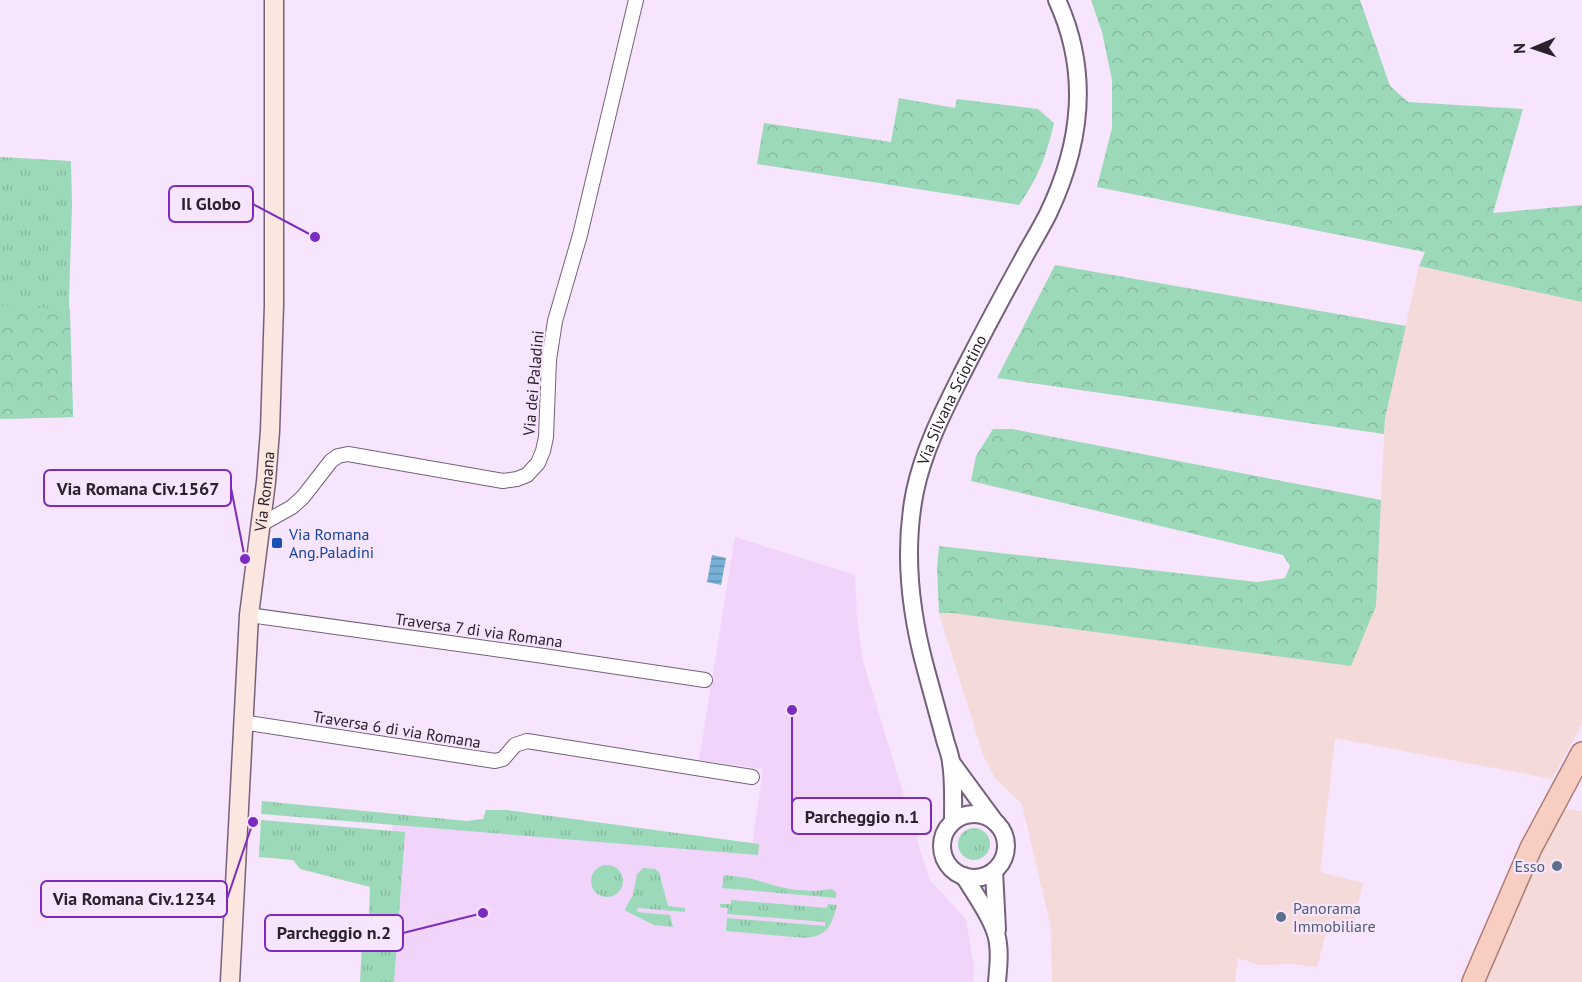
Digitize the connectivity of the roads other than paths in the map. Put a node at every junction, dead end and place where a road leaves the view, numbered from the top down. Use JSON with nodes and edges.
{"nodes":[{"id":1,"x":274,"y":0,"type":"edge"},
{"id":2,"x":636,"y":0,"type":"edge"},
{"id":3,"x":1057,"y":0,"type":"edge"},
{"id":4,"x":260,"y":525,"type":"junction"},
{"id":5,"x":249,"y":615,"type":"junction"},
{"id":6,"x":705,"y":680,"type":"dead end"},
{"id":7,"x":242,"y":722,"type":"junction"},
{"id":8,"x":1582,"y":753,"type":"edge"},
{"id":9,"x":951,"y":762,"type":"junction"},
{"id":10,"x":752,"y":777,"type":"dead end"},
{"id":11,"x":953,"y":821,"type":"junction"},
{"id":12,"x":996,"y":823,"type":"junction"},
{"id":13,"x":994,"y":870,"type":"junction"},
{"id":14,"x":963,"y":876,"type":"junction"},
{"id":15,"x":997,"y":936,"type":"junction"},
{"id":16,"x":230,"y":982,"type":"edge"},
{"id":17,"x":997,"y":982,"type":"edge"},
{"id":18,"x":1473,"y":982,"type":"edge"}],
"edges":[{"from":1,"to":4,"type":"main road","name":"Via Romana"},
{"from":2,"to":4,"type":"street","name":"Via dei Paladini"},
{"from":3,"to":9,"type":"street","name":"Via Silvana Sciortino"},
{"from":4,"to":5,"type":"main road","name":"Via Romana"},
{"from":5,"to":6,"type":"street","name":"Traversa 7 di via Romana"},
{"from":5,"to":7,"type":"main road","name":"Via Romana"},
{"from":7,"to":10,"type":"street","name":"Traversa 6 di via Romana"},
{"from":7,"to":16,"type":"main road","name":"Via Romana"},
{"from":8,"to":18,"type":"main road"},
{"from":9,"to":11,"type":"street","name":"Via Silvana Sciortino"},
{"from":9,"to":12,"type":"street"},
{"from":11,"to":12,"type":"street"},
{"from":11,"to":14,"type":"street"},
{"from":12,"to":13,"type":"street"},
{"from":13,"to":14,"type":"street"},
{"from":13,"to":15,"type":"street"},
{"from":14,"to":15,"type":"street"},
{"from":15,"to":17,"type":"street"}]}
